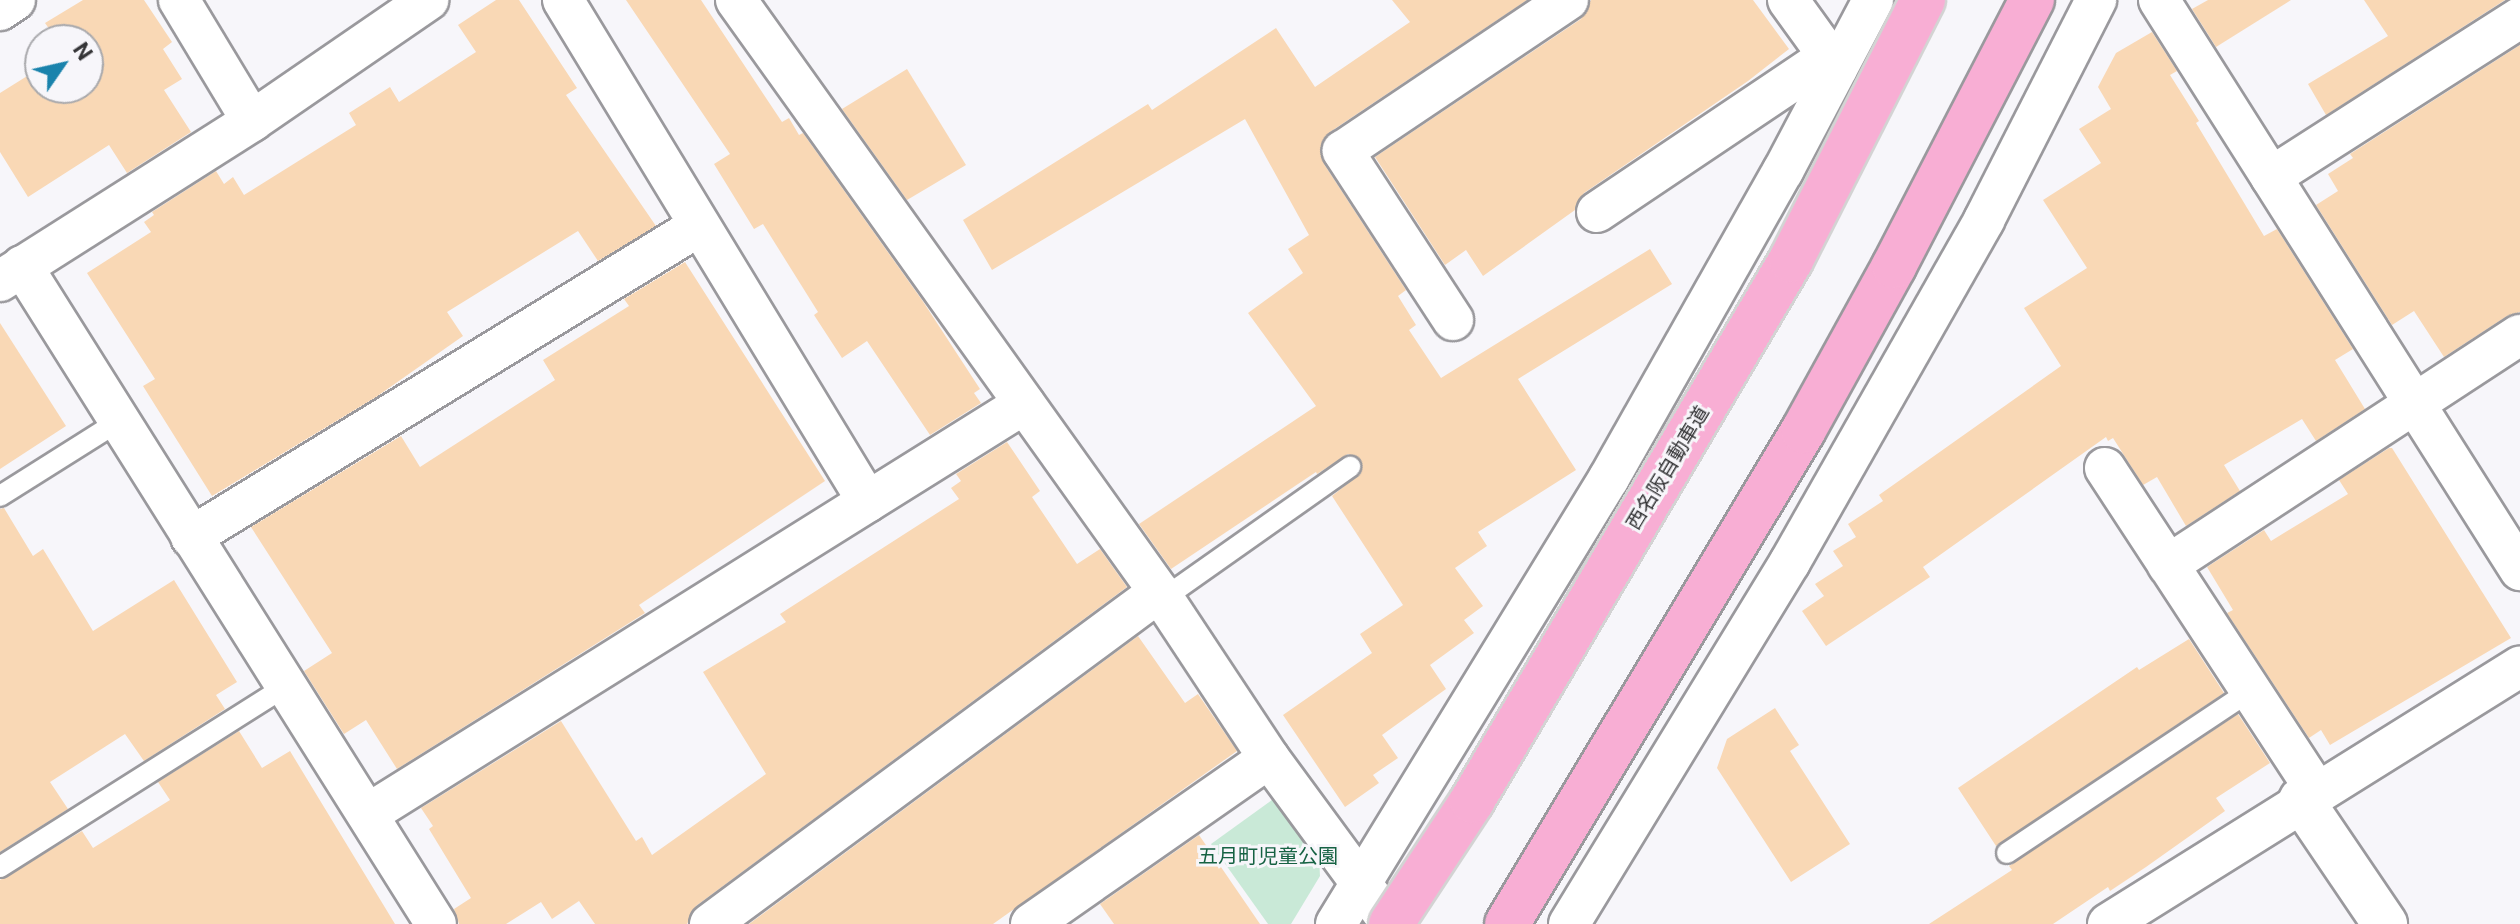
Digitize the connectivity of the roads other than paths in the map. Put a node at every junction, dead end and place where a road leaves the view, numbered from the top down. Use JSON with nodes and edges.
{"nodes":[{"id":1,"x":15,"y":0,"type":"edge"},
{"id":2,"x":179,"y":0,"type":"edge"},
{"id":3,"x":428,"y":0,"type":"edge"},
{"id":4,"x":563,"y":0,"type":"edge"},
{"id":5,"x":736,"y":0,"type":"edge"},
{"id":6,"x":1568,"y":0,"type":"edge"},
{"id":7,"x":1788,"y":0,"type":"edge"},
{"id":8,"x":1873,"y":0,"type":"edge"},
{"id":9,"x":1923,"y":0,"type":"edge"},
{"id":10,"x":2032,"y":0,"type":"edge"},
{"id":11,"x":2096,"y":0,"type":"edge"},
{"id":12,"x":2159,"y":0,"type":"edge"},
{"id":13,"x":0,"y":10,"type":"edge"},
{"id":14,"x":2520,"y":18,"type":"edge"},
{"id":15,"x":1833,"y":62,"type":"junction"},
{"id":16,"x":252,"y":121,"type":"junction"},
{"id":17,"x":2271,"y":177,"type":"junction"},
{"id":18,"x":1597,"y":212,"type":"dead end"},
{"id":19,"x":699,"y":226,"type":"junction"},
{"id":20,"x":11,"y":273,"type":"edge"},
{"id":21,"x":1453,"y":320,"type":"dead end"},
{"id":22,"x":2520,"y":335,"type":"edge"},
{"id":23,"x":1024,"y":404,"type":"junction"},
{"id":24,"x":2415,"y":404,"type":"junction"},
{"id":25,"x":119,"y":421,"type":"junction"},
{"id":26,"x":1350,"y":467,"type":"dead end"},
{"id":27,"x":2105,"y":468,"type":"dead end"},
{"id":28,"x":0,"y":496,"type":"edge"},
{"id":29,"x":868,"y":502,"type":"junction"},
{"id":30,"x":191,"y":537,"type":"junction"},
{"id":31,"x":2168,"y":565,"type":"junction"},
{"id":32,"x":2520,"y":570,"type":"edge"},
{"id":33,"x":1161,"y":595,"type":"junction"},
{"id":34,"x":2520,"y":667,"type":"edge"},
{"id":35,"x":286,"y":686,"type":"junction"},
{"id":36,"x":2250,"y":691,"type":"junction"},
{"id":37,"x":1269,"y":758,"type":"junction"},
{"id":38,"x":2308,"y":796,"type":"junction"},
{"id":39,"x":368,"y":814,"type":"junction"},
{"id":40,"x":2007,"y":853,"type":"dead end"},
{"id":41,"x":0,"y":867,"type":"edge"},
{"id":42,"x":1361,"y":884,"type":"junction"},
{"id":43,"x":436,"y":924,"type":"edge"},
{"id":44,"x":710,"y":924,"type":"edge"},
{"id":45,"x":1031,"y":924,"type":"edge"},
{"id":46,"x":1336,"y":924,"type":"edge"},
{"id":47,"x":1391,"y":924,"type":"edge"},
{"id":48,"x":1507,"y":924,"type":"edge"},
{"id":49,"x":1569,"y":924,"type":"edge"},
{"id":50,"x":2108,"y":924,"type":"edge"},
{"id":51,"x":2385,"y":924,"type":"edge"}],
"edges":[{"from":1,"to":13,"type":"street"},
{"from":2,"to":16,"type":"street"},
{"from":3,"to":16,"type":"street"},
{"from":4,"to":19,"type":"street"},
{"from":5,"to":23,"type":"street"},
{"from":6,"to":21,"type":"street"},
{"from":7,"to":15,"type":"street"},
{"from":8,"to":15,"type":"street"},
{"from":9,"to":47,"type":"highway","name":"西名阪自動車道","bridge":true},
{"from":10,"to":48,"type":"highway"},
{"from":11,"to":49,"type":"street"},
{"from":12,"to":17,"type":"street"},
{"from":14,"to":17,"type":"street"},
{"from":15,"to":18,"type":"street"},
{"from":15,"to":42,"type":"street"},
{"from":16,"to":20,"type":"street"},
{"from":17,"to":24,"type":"street"},
{"from":19,"to":29,"type":"street"},
{"from":19,"to":30,"type":"street"},
{"from":20,"to":25,"type":"street"},
{"from":22,"to":24,"type":"street"},
{"from":23,"to":29,"type":"street"},
{"from":23,"to":33,"type":"street"},
{"from":24,"to":31,"type":"street"},
{"from":24,"to":32,"type":"street"},
{"from":25,"to":28,"type":"lane"},
{"from":25,"to":30,"type":"street"},
{"from":26,"to":33,"type":"lane"},
{"from":27,"to":31,"type":"street"},
{"from":29,"to":39,"type":"street"},
{"from":30,"to":35,"type":"street"},
{"from":31,"to":36,"type":"street"},
{"from":33,"to":37,"type":"street"},
{"from":33,"to":44,"type":"street"},
{"from":34,"to":38,"type":"street"},
{"from":35,"to":39,"type":"street"},
{"from":35,"to":41,"type":"lane"},
{"from":36,"to":38,"type":"street"},
{"from":36,"to":40,"type":"lane"},
{"from":37,"to":42,"type":"street"},
{"from":37,"to":45,"type":"street"},
{"from":38,"to":50,"type":"street"},
{"from":38,"to":51,"type":"street"},
{"from":39,"to":43,"type":"street"},
{"from":42,"to":46,"type":"street"},
{"from":42,"to":47,"type":"street"}]}
